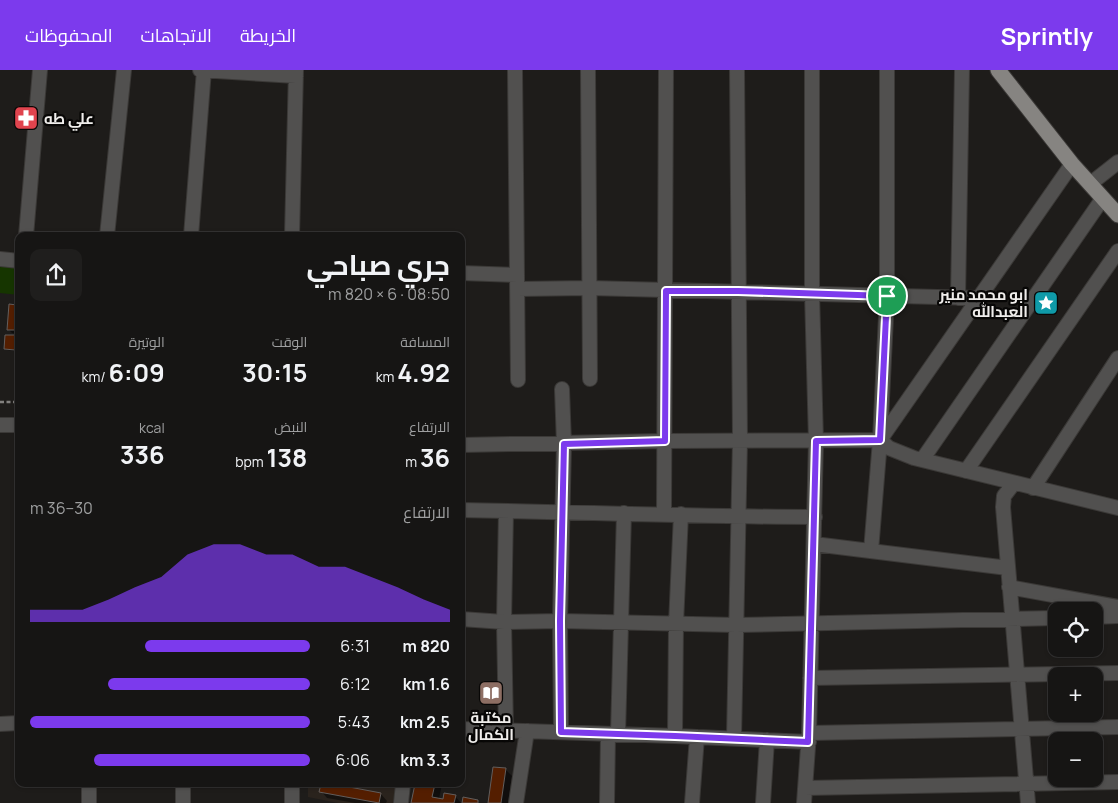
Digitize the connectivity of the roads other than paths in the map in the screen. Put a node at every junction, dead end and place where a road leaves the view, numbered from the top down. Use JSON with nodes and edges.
{"nodes":[{"id":1,"x":40,"y":70,"type":"edge"},
{"id":2,"x":124,"y":70,"type":"edge"},
{"id":3,"x":202,"y":70,"type":"edge"},
{"id":4,"x":515,"y":70,"type":"edge"},
{"id":5,"x":588,"y":70,"type":"edge"},
{"id":6,"x":666,"y":70,"type":"edge"},
{"id":7,"x":737,"y":70,"type":"edge"},
{"id":8,"x":812,"y":70,"type":"edge"},
{"id":9,"x":887,"y":70,"type":"edge"},
{"id":10,"x":962,"y":70,"type":"edge"},
{"id":11,"x":998,"y":70,"type":"edge"},
{"id":12,"x":296,"y":73,"type":"edge"},
{"id":13,"x":1118,"y":162,"type":"edge"},
{"id":14,"x":1072,"y":164,"type":"junction"},
{"id":15,"x":1090,"y":184,"type":"junction"},
{"id":16,"x":1103,"y":198,"type":"junction"},
{"id":17,"x":1118,"y":215,"type":"edge"},
{"id":18,"x":26,"y":232,"type":"edge"},
{"id":19,"x":107,"y":232,"type":"edge"},
{"id":20,"x":191,"y":232,"type":"edge"},
{"id":21,"x":292,"y":232,"type":"edge"},
{"id":22,"x":1118,"y":251,"type":"edge"},
{"id":23,"x":0,"y":259,"type":"edge"},
{"id":24,"x":15,"y":261,"type":"edge"},
{"id":25,"x":465,"y":273,"type":"edge"},
{"id":26,"x":517,"y":275,"type":"junction"},
{"id":27,"x":589,"y":288,"type":"junction"},
{"id":28,"x":517,"y":289,"type":"junction"},
{"id":29,"x":666,"y":291,"type":"junction"},
{"id":30,"x":738,"y":291,"type":"junction"},
{"id":31,"x":812,"y":293,"type":"junction"},
{"id":32,"x":887,"y":296,"type":"junction"},
{"id":33,"x":958,"y":298,"type":"junction"},
{"id":34,"x":977,"y":298,"type":"junction"},
{"id":35,"x":1118,"y":358,"type":"edge"},
{"id":36,"x":590,"y":379,"type":"dead end"},
{"id":37,"x":518,"y":380,"type":"dead end"},
{"id":38,"x":562,"y":389,"type":"dead end"},
{"id":39,"x":0,"y":425,"type":"edge"},
{"id":40,"x":15,"y":425,"type":"edge"},
{"id":41,"x":740,"y":440,"type":"junction"},
{"id":42,"x":880,"y":440,"type":"junction"},
{"id":43,"x":665,"y":441,"type":"junction"},
{"id":44,"x":816,"y":441,"type":"junction"},
{"id":45,"x":564,"y":444,"type":"junction"},
{"id":46,"x":465,"y":445,"type":"edge"},
{"id":47,"x":922,"y":460,"type":"junction"},
{"id":48,"x":966,"y":471,"type":"junction"},
{"id":49,"x":1014,"y":483,"type":"junction"},
{"id":50,"x":1033,"y":488,"type":"junction"},
{"id":51,"x":1118,"y":508,"type":"edge"},
{"id":52,"x":465,"y":510,"type":"edge"},
{"id":53,"x":506,"y":511,"type":"junction"},
{"id":54,"x":563,"y":512,"type":"junction"},
{"id":55,"x":624,"y":513,"type":"junction"},
{"id":56,"x":664,"y":514,"type":"junction"},
{"id":57,"x":681,"y":514,"type":"junction"},
{"id":58,"x":739,"y":517,"type":"junction"},
{"id":59,"x":815,"y":517,"type":"junction"},
{"id":60,"x":814,"y":544,"type":"junction"},
{"id":61,"x":871,"y":551,"type":"junction"},
{"id":62,"x":1008,"y":568,"type":"junction"},
{"id":63,"x":1010,"y":587,"type":"junction"},
{"id":64,"x":1118,"y":607,"type":"edge"},
{"id":65,"x":1118,"y":616,"type":"edge"},
{"id":66,"x":1103,"y":617,"type":"edge"},
{"id":67,"x":1048,"y":618,"type":"edge"},
{"id":68,"x":465,"y":619,"type":"edge"},
{"id":69,"x":1012,"y":620,"type":"junction"},
{"id":70,"x":560,"y":621,"type":"junction"},
{"id":71,"x":504,"y":622,"type":"junction"},
{"id":72,"x":621,"y":623,"type":"junction"},
{"id":73,"x":676,"y":624,"type":"junction"},
{"id":74,"x":812,"y":624,"type":"junction"},
{"id":75,"x":736,"y":625,"type":"junction"},
{"id":76,"x":1118,"y":673,"type":"edge"},
{"id":77,"x":1017,"y":675,"type":"junction"},
{"id":78,"x":810,"y":678,"type":"junction"},
{"id":79,"x":15,"y":723,"type":"edge"},
{"id":80,"x":0,"y":724,"type":"edge"},
{"id":81,"x":1118,"y":727,"type":"edge"},
{"id":82,"x":465,"y":729,"type":"edge"},
{"id":83,"x":1022,"y":729,"type":"junction"},
{"id":84,"x":506,"y":731,"type":"junction"},
{"id":85,"x":527,"y":731,"type":"junction"},
{"id":86,"x":561,"y":732,"type":"junction"},
{"id":87,"x":613,"y":735,"type":"junction"},
{"id":88,"x":675,"y":736,"type":"junction"},
{"id":89,"x":696,"y":737,"type":"junction"},
{"id":90,"x":734,"y":738,"type":"junction"},
{"id":91,"x":809,"y":738,"type":"junction"},
{"id":92,"x":767,"y":740,"type":"junction"},
{"id":93,"x":1118,"y":782,"type":"edge"},
{"id":94,"x":1027,"y":784,"type":"junction"},
{"id":95,"x":89,"y":787,"type":"edge"},
{"id":96,"x":183,"y":787,"type":"edge"},
{"id":97,"x":292,"y":787,"type":"edge"},
{"id":98,"x":403,"y":787,"type":"edge"},
{"id":99,"x":805,"y":788,"type":"junction"},
{"id":100,"x":89,"y":803,"type":"edge"},
{"id":101,"x":183,"y":803,"type":"edge"},
{"id":102,"x":292,"y":803,"type":"edge"},
{"id":103,"x":401,"y":803,"type":"edge"},
{"id":104,"x":516,"y":803,"type":"edge"},
{"id":105,"x":607,"y":803,"type":"edge"},
{"id":106,"x":692,"y":803,"type":"edge"},
{"id":107,"x":763,"y":803,"type":"edge"},
{"id":108,"x":804,"y":803,"type":"edge"},
{"id":109,"x":1028,"y":803,"type":"edge"}],
"edges":[{"from":1,"to":18,"type":"street"},
{"from":2,"to":19,"type":"street"},
{"from":3,"to":12,"type":"street"},
{"from":3,"to":20,"type":"street"},
{"from":4,"to":26,"type":"street"},
{"from":5,"to":27,"type":"street"},
{"from":6,"to":29,"type":"street"},
{"from":7,"to":30,"type":"street"},
{"from":8,"to":31,"type":"street"},
{"from":9,"to":32,"type":"street"},
{"from":10,"to":33,"type":"street"},
{"from":11,"to":14,"type":"main road"},
{"from":12,"to":21,"type":"street"},
{"from":13,"to":15,"type":"street"},
{"from":14,"to":15,"type":"main road"},
{"from":14,"to":34,"type":"street"},
{"from":15,"to":16,"type":"main road"},
{"from":16,"to":17,"type":"main road"},
{"from":16,"to":47,"type":"street"},
{"from":22,"to":48,"type":"street"},
{"from":23,"to":24,"type":"street"},
{"from":25,"to":26,"type":"street"},
{"from":26,"to":28,"type":"street"},
{"from":27,"to":28,"type":"street"},
{"from":27,"to":29,"type":"street"},
{"from":27,"to":36,"type":"street"},
{"from":28,"to":37,"type":"street"},
{"from":29,"to":30,"type":"street"},
{"from":29,"to":43,"type":"street"},
{"from":30,"to":31,"type":"street"},
{"from":30,"to":41,"type":"street"},
{"from":31,"to":32,"type":"street"},
{"from":31,"to":44,"type":"street"},
{"from":32,"to":33,"type":"street"},
{"from":32,"to":42,"type":"street"},
{"from":33,"to":34,"type":"street"},
{"from":34,"to":42,"type":"street"},
{"from":35,"to":50,"type":"street"},
{"from":38,"to":45,"type":"street"},
{"from":39,"to":40,"type":"street"},
{"from":41,"to":43,"type":"street"},
{"from":41,"to":44,"type":"street"},
{"from":41,"to":58,"type":"street"},
{"from":42,"to":44,"type":"street"},
{"from":42,"to":47,"type":"street"},
{"from":42,"to":61,"type":"street"},
{"from":43,"to":45,"type":"street"},
{"from":43,"to":56,"type":"street"},
{"from":44,"to":59,"type":"street"},
{"from":45,"to":46,"type":"street"},
{"from":45,"to":54,"type":"street"},
{"from":47,"to":48,"type":"street"},
{"from":48,"to":49,"type":"street"},
{"from":49,"to":50,"type":"street"},
{"from":49,"to":62,"type":"street"},
{"from":50,"to":51,"type":"street"},
{"from":52,"to":53,"type":"street"},
{"from":53,"to":54,"type":"street"},
{"from":53,"to":71,"type":"street"},
{"from":54,"to":55,"type":"street"},
{"from":54,"to":70,"type":"street"},
{"from":55,"to":56,"type":"street"},
{"from":55,"to":72,"type":"street"},
{"from":56,"to":57,"type":"street"},
{"from":57,"to":58,"type":"street"},
{"from":57,"to":73,"type":"street"},
{"from":58,"to":59,"type":"street"},
{"from":58,"to":75,"type":"street"},
{"from":59,"to":60,"type":"street"},
{"from":60,"to":61,"type":"street"},
{"from":60,"to":74,"type":"street"},
{"from":61,"to":62,"type":"street"},
{"from":62,"to":63,"type":"street"},
{"from":63,"to":64,"type":"street"},
{"from":63,"to":69,"type":"street"},
{"from":65,"to":66,"type":"street"},
{"from":67,"to":69,"type":"street"},
{"from":68,"to":71,"type":"street"},
{"from":69,"to":74,"type":"street"},
{"from":69,"to":77,"type":"street"},
{"from":70,"to":71,"type":"street"},
{"from":70,"to":72,"type":"street"},
{"from":70,"to":86,"type":"street"},
{"from":71,"to":84,"type":"street"},
{"from":72,"to":73,"type":"street"},
{"from":72,"to":87,"type":"street"},
{"from":73,"to":75,"type":"street"},
{"from":73,"to":88,"type":"street"},
{"from":74,"to":75,"type":"street"},
{"from":74,"to":78,"type":"street"},
{"from":75,"to":90,"type":"street"},
{"from":76,"to":77,"type":"street"},
{"from":77,"to":78,"type":"street"},
{"from":77,"to":83,"type":"street"},
{"from":78,"to":91,"type":"street"},
{"from":79,"to":80,"type":"street"},
{"from":81,"to":83,"type":"street"},
{"from":82,"to":84,"type":"street"},
{"from":83,"to":91,"type":"street"},
{"from":83,"to":94,"type":"street"},
{"from":84,"to":85,"type":"street"},
{"from":85,"to":86,"type":"street"},
{"from":85,"to":104,"type":"street"},
{"from":86,"to":87,"type":"street"},
{"from":87,"to":88,"type":"street"},
{"from":87,"to":105,"type":"street"},
{"from":88,"to":89,"type":"street"},
{"from":89,"to":90,"type":"street"},
{"from":89,"to":106,"type":"street"},
{"from":90,"to":92,"type":"street"},
{"from":91,"to":92,"type":"street"},
{"from":91,"to":99,"type":"street"},
{"from":92,"to":107,"type":"street"},
{"from":93,"to":94,"type":"street"},
{"from":94,"to":99,"type":"street"},
{"from":94,"to":109,"type":"street"},
{"from":95,"to":100,"type":"street"},
{"from":96,"to":101,"type":"street"},
{"from":97,"to":102,"type":"street"},
{"from":98,"to":103,"type":"street"},
{"from":99,"to":108,"type":"street"}]}
